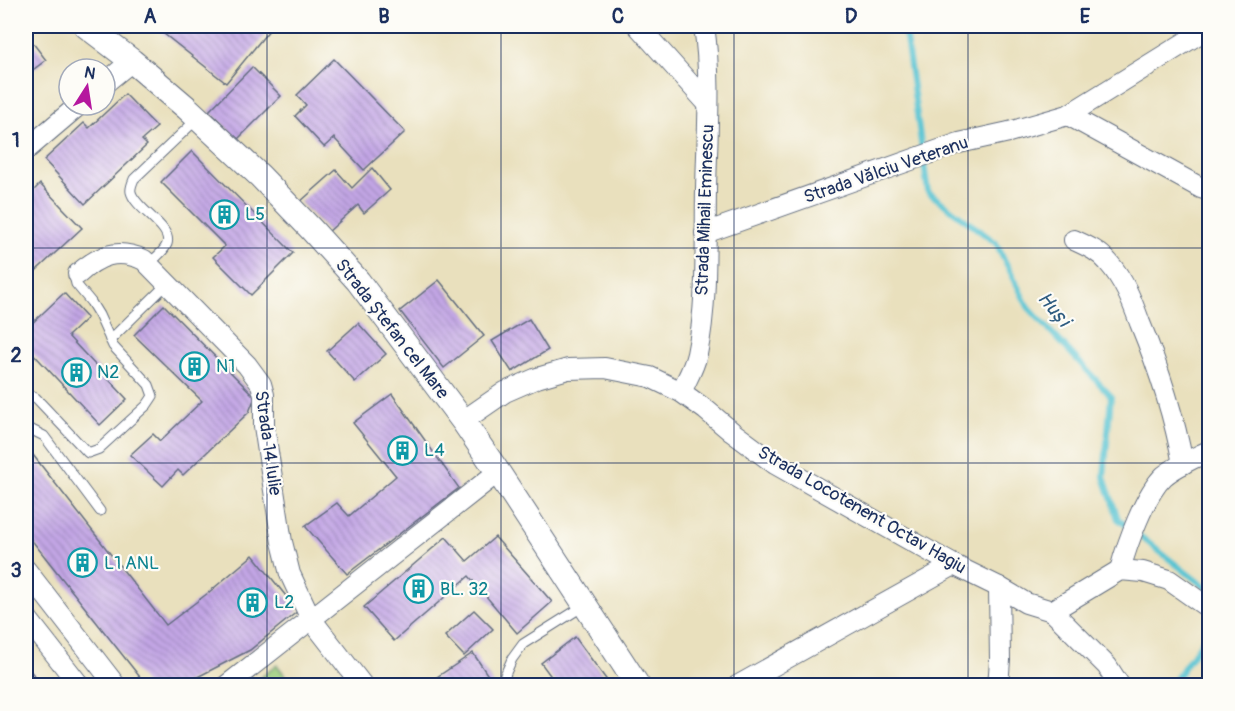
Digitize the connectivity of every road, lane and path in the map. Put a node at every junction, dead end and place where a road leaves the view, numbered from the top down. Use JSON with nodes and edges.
{"nodes":[{"id":1,"x":86,"y":26,"type":"edge"},
{"id":2,"x":638,"y":26,"type":"edge"},
{"id":3,"x":704,"y":26,"type":"edge"},
{"id":4,"x":1209,"y":27,"type":"edge"},
{"id":5,"x":132,"y":61,"type":"junction"},
{"id":6,"x":117,"y":73,"type":"edge"},
{"id":7,"x":708,"y":104,"type":"junction"},
{"id":8,"x":1068,"y":114,"type":"junction"},
{"id":9,"x":65,"y":117,"type":"edge"},
{"id":10,"x":198,"y":118,"type":"junction"},
{"id":11,"x":26,"y":150,"type":"edge"},
{"id":12,"x":1209,"y":190,"type":"edge"},
{"id":13,"x":705,"y":233,"type":"junction"},
{"id":14,"x":1074,"y":240,"type":"dead end"},
{"id":15,"x":148,"y":264,"type":"junction"},
{"id":16,"x":78,"y":274,"type":"joint"},
{"id":17,"x":167,"y":284,"type":"junction"},
{"id":18,"x":110,"y":340,"type":"junction"},
{"id":19,"x":681,"y":392,"type":"junction"},
{"id":20,"x":26,"y":394,"type":"edge"},
{"id":21,"x":463,"y":421,"type":"junction"},
{"id":22,"x":26,"y":427,"type":"edge"},
{"id":23,"x":1209,"y":450,"type":"edge"},
{"id":24,"x":1183,"y":464,"type":"junction"},
{"id":25,"x":498,"y":472,"type":"junction"},
{"id":26,"x":100,"y":511,"type":"dead end"},
{"id":27,"x":954,"y":565,"type":"junction"},
{"id":28,"x":26,"y":570,"type":"edge"},
{"id":29,"x":1120,"y":570,"type":"junction"},
{"id":30,"x":999,"y":587,"type":"junction"},
{"id":31,"x":1204,"y":604,"type":"edge"},
{"id":32,"x":585,"y":605,"type":"junction"},
{"id":33,"x":1052,"y":610,"type":"junction"},
{"id":34,"x":26,"y":617,"type":"edge"},
{"id":35,"x":311,"y":619,"type":"junction"},
{"id":36,"x":80,"y":686,"type":"edge"},
{"id":37,"x":116,"y":686,"type":"edge"},
{"id":38,"x":226,"y":686,"type":"edge"},
{"id":39,"x":363,"y":686,"type":"edge"},
{"id":40,"x":508,"y":686,"type":"edge"},
{"id":41,"x":638,"y":686,"type":"edge"},
{"id":42,"x":737,"y":686,"type":"edge"},
{"id":43,"x":998,"y":686,"type":"edge"},
{"id":44,"x":1120,"y":686,"type":"edge"}],
"edges":[{"from":1,"to":5,"type":"street","name":"Strada Ștefan cel Mare"},
{"from":2,"to":7,"type":"street"},
{"from":3,"to":7,"type":"street","name":"Strada Mihail Eminescu"},
{"from":4,"to":8,"type":"street","name":"Strada Vălciu Veteranu"},
{"from":5,"to":6,"type":"street"},
{"from":5,"to":10,"type":"street","name":"Strada Ștefan cel Mare"},
{"from":7,"to":13,"type":"street","name":"Strada Mihail Eminescu"},
{"from":8,"to":12,"type":"street"},
{"from":8,"to":13,"type":"street","name":"Strada Vălciu Veteranu"},
{"from":9,"to":11,"type":"street"},
{"from":10,"to":15,"type":"lane"},
{"from":10,"to":21,"type":"street","name":"Strada Ștefan cel Mare"},
{"from":13,"to":19,"type":"street","name":"Strada Mihail Eminescu"},
{"from":14,"to":24,"type":"street"},
{"from":15,"to":16,"type":"street","name":"Strada 14 Iulie"},
{"from":15,"to":17,"type":"street","name":"Strada 14 Iulie"},
{"from":16,"to":18,"type":"lane"},
{"from":17,"to":18,"type":"lane"},
{"from":17,"to":35,"type":"street","name":"Strada 14 Iulie"},
{"from":18,"to":20,"type":"lane"},
{"from":19,"to":21,"type":"street","name":"Strada Locotenent Octav Hagiu"},
{"from":19,"to":27,"type":"street","name":"Strada Locotenent Octav Hagiu"},
{"from":21,"to":25,"type":"street","name":"Strada Ștefan cel Mare"},
{"from":22,"to":26,"type":"lane"},
{"from":23,"to":24,"type":"street"},
{"from":24,"to":29,"type":"street"},
{"from":25,"to":32,"type":"street","name":"Strada Ștefan cel Mare"},
{"from":25,"to":35,"type":"street"},
{"from":27,"to":30,"type":"street","name":"Strada Locotenent Octav Hagiu"},
{"from":27,"to":42,"type":"street"},
{"from":28,"to":37,"type":"street"},
{"from":29,"to":31,"type":"street"},
{"from":29,"to":33,"type":"street"},
{"from":30,"to":33,"type":"street","name":"Strada Locotenent Octav Hagiu"},
{"from":30,"to":43,"type":"street"},
{"from":32,"to":40,"type":"lane"},
{"from":32,"to":41,"type":"street","name":"Strada Ștefan cel Mare"},
{"from":33,"to":44,"type":"street"},
{"from":34,"to":36,"type":"street"},
{"from":35,"to":38,"type":"street"},
{"from":35,"to":39,"type":"street","name":"Strada 14 Iulie"}]}
